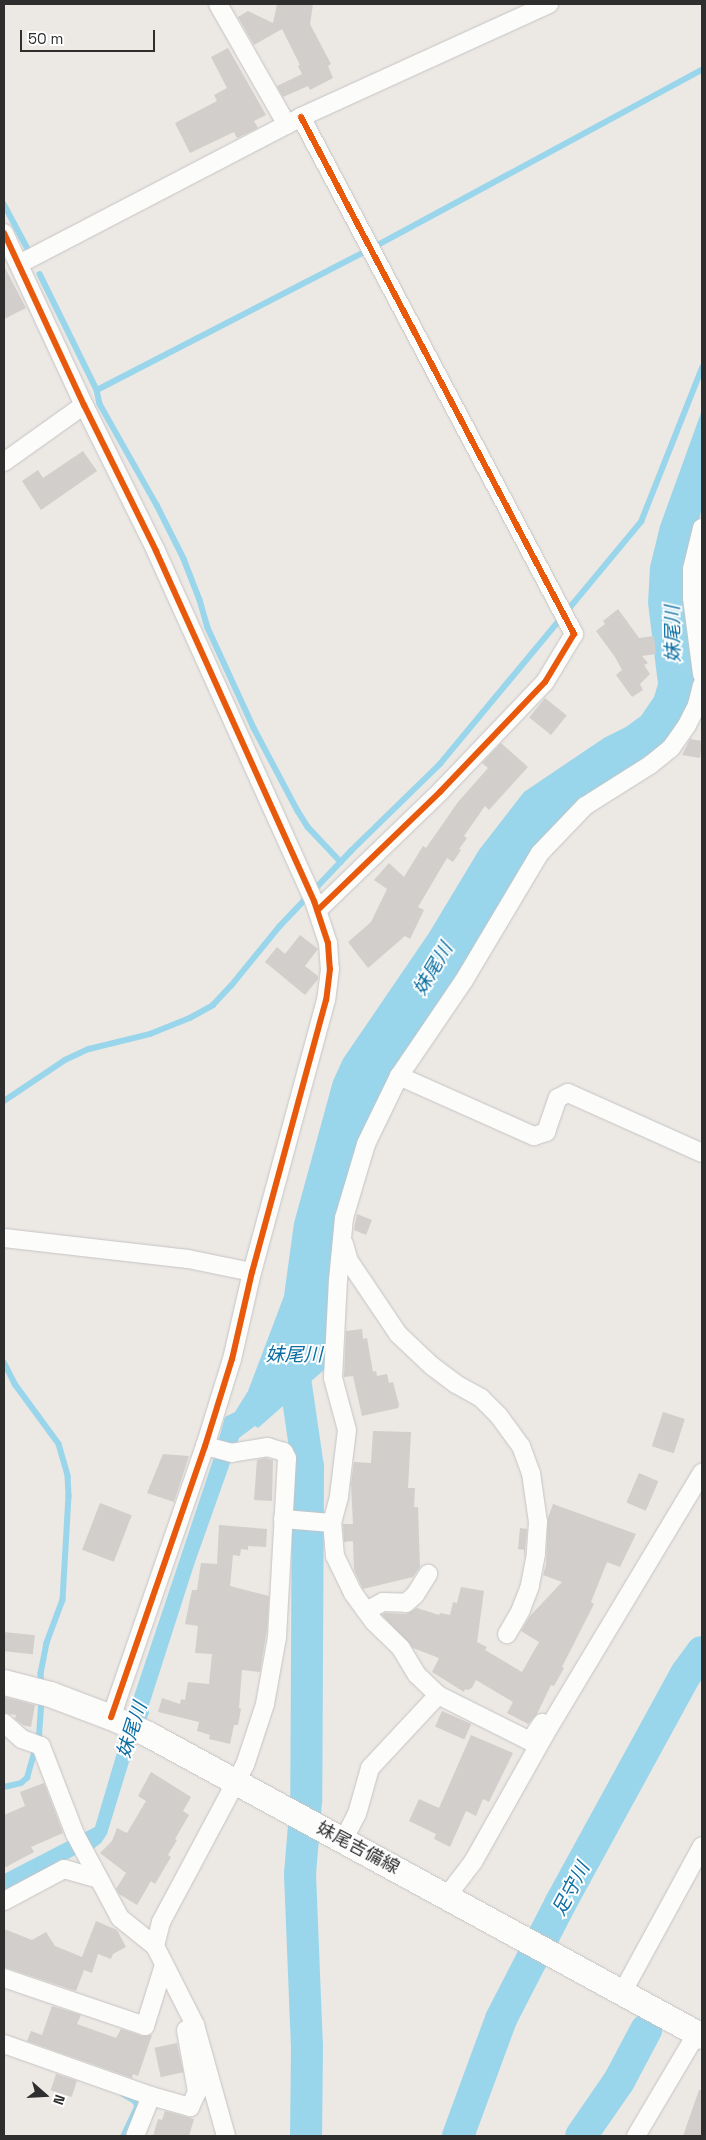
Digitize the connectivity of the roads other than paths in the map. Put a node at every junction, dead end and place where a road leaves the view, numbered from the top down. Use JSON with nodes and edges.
{"nodes":[{"id":1,"x":218,"y":4,"type":"edge"},
{"id":2,"x":549,"y":4,"type":"edge"},
{"id":3,"x":294,"y":121,"type":"junction"},
{"id":4,"x":4,"y":233,"type":"edge"},
{"id":5,"x":19,"y":264,"type":"junction"},
{"id":6,"x":84,"y":405,"type":"junction"},
{"id":7,"x":4,"y":462,"type":"edge"},
{"id":8,"x":702,"y":528,"type":"edge"},
{"id":9,"x":702,"y":674,"type":"edge"},
{"id":10,"x":702,"y":685,"type":"edge"},
{"id":11,"x":313,"y":899,"type":"junction"},
{"id":12,"x":399,"y":1076,"type":"junction"},
{"id":13,"x":702,"y":1153,"type":"edge"},
{"id":14,"x":342,"y":1236,"type":"junction"},
{"id":15,"x":4,"y":1238,"type":"edge"},
{"id":16,"x":252,"y":1272,"type":"junction"},
{"id":17,"x":218,"y":1450,"type":"junction"},
{"id":18,"x":702,"y":1473,"type":"edge"},
{"id":19,"x":287,"y":1520,"type":"junction"},
{"id":20,"x":328,"y":1522,"type":"junction"},
{"id":21,"x":428,"y":1574,"type":"dead end"},
{"id":22,"x":366,"y":1611,"type":"junction"},
{"id":23,"x":508,"y":1634,"type":"dead end"},
{"id":24,"x":4,"y":1682,"type":"edge"},
{"id":25,"x":571,"y":1692,"type":"junction"},
{"id":26,"x":438,"y":1695,"type":"junction"},
{"id":27,"x":117,"y":1719,"type":"junction"},
{"id":28,"x":4,"y":1722,"type":"edge"},
{"id":29,"x":235,"y":1782,"type":"junction"},
{"id":30,"x":335,"y":1836,"type":"junction"},
{"id":31,"x":701,"y":1849,"type":"edge"},
{"id":32,"x":99,"y":1879,"type":"junction"},
{"id":33,"x":452,"y":1900,"type":"junction"},
{"id":34,"x":4,"y":1901,"type":"edge"},
{"id":35,"x":155,"y":1946,"type":"junction"},
{"id":36,"x":164,"y":1965,"type":"junction"},
{"id":37,"x":4,"y":1978,"type":"edge"},
{"id":38,"x":618,"y":1991,"type":"junction"},
{"id":39,"x":186,"y":2007,"type":"junction"},
{"id":40,"x":700,"y":2035,"type":"edge"},
{"id":41,"x":4,"y":2044,"type":"edge"},
{"id":42,"x":151,"y":2096,"type":"junction"},
{"id":43,"x":135,"y":2136,"type":"edge"},
{"id":44,"x":226,"y":2136,"type":"edge"},
{"id":45,"x":636,"y":2136,"type":"edge"}],
"edges":[{"from":1,"to":3,"type":"street"},
{"from":2,"to":3,"type":"street"},
{"from":3,"to":5,"type":"street"},
{"from":3,"to":11,"type":"street"},
{"from":4,"to":5,"type":"street"},
{"from":5,"to":6,"type":"street"},
{"from":6,"to":7,"type":"street"},
{"from":6,"to":11,"type":"street"},
{"from":8,"to":9,"type":"street"},
{"from":10,"to":12,"type":"street"},
{"from":11,"to":16,"type":"street"},
{"from":12,"to":13,"type":"street"},
{"from":12,"to":14,"type":"street"},
{"from":14,"to":20,"type":"street"},
{"from":14,"to":23,"type":"street"},
{"from":15,"to":16,"type":"street"},
{"from":16,"to":17,"type":"street"},
{"from":17,"to":19,"type":"street"},
{"from":17,"to":27,"type":"street"},
{"from":18,"to":25,"type":"street"},
{"from":19,"to":20,"type":"street"},
{"from":19,"to":29,"type":"street"},
{"from":20,"to":22,"type":"street"},
{"from":21,"to":22,"type":"street"},
{"from":22,"to":26,"type":"street"},
{"from":24,"to":27,"type":"main road","name":"妹尾吉備線"},
{"from":25,"to":26,"type":"street"},
{"from":25,"to":33,"type":"street"},
{"from":26,"to":30,"type":"street"},
{"from":27,"to":29,"type":"main road","name":"妹尾吉備線"},
{"from":28,"to":32,"type":"street"},
{"from":29,"to":30,"type":"main road","name":"妹尾吉備線"},
{"from":29,"to":35,"type":"street"},
{"from":30,"to":33,"type":"main road","name":"妹尾吉備線"},
{"from":31,"to":38,"type":"street"},
{"from":32,"to":34,"type":"street"},
{"from":32,"to":35,"type":"street"},
{"from":33,"to":38,"type":"main road","name":"妹尾吉備線"},
{"from":35,"to":36,"type":"street"},
{"from":36,"to":37,"type":"street"},
{"from":36,"to":39,"type":"street"},
{"from":38,"to":40,"type":"main road","name":"妹尾吉備線"},
{"from":39,"to":42,"type":"street"},
{"from":39,"to":44,"type":"street"},
{"from":40,"to":45,"type":"street"},
{"from":41,"to":42,"type":"street"},
{"from":42,"to":43,"type":"street"}]}
